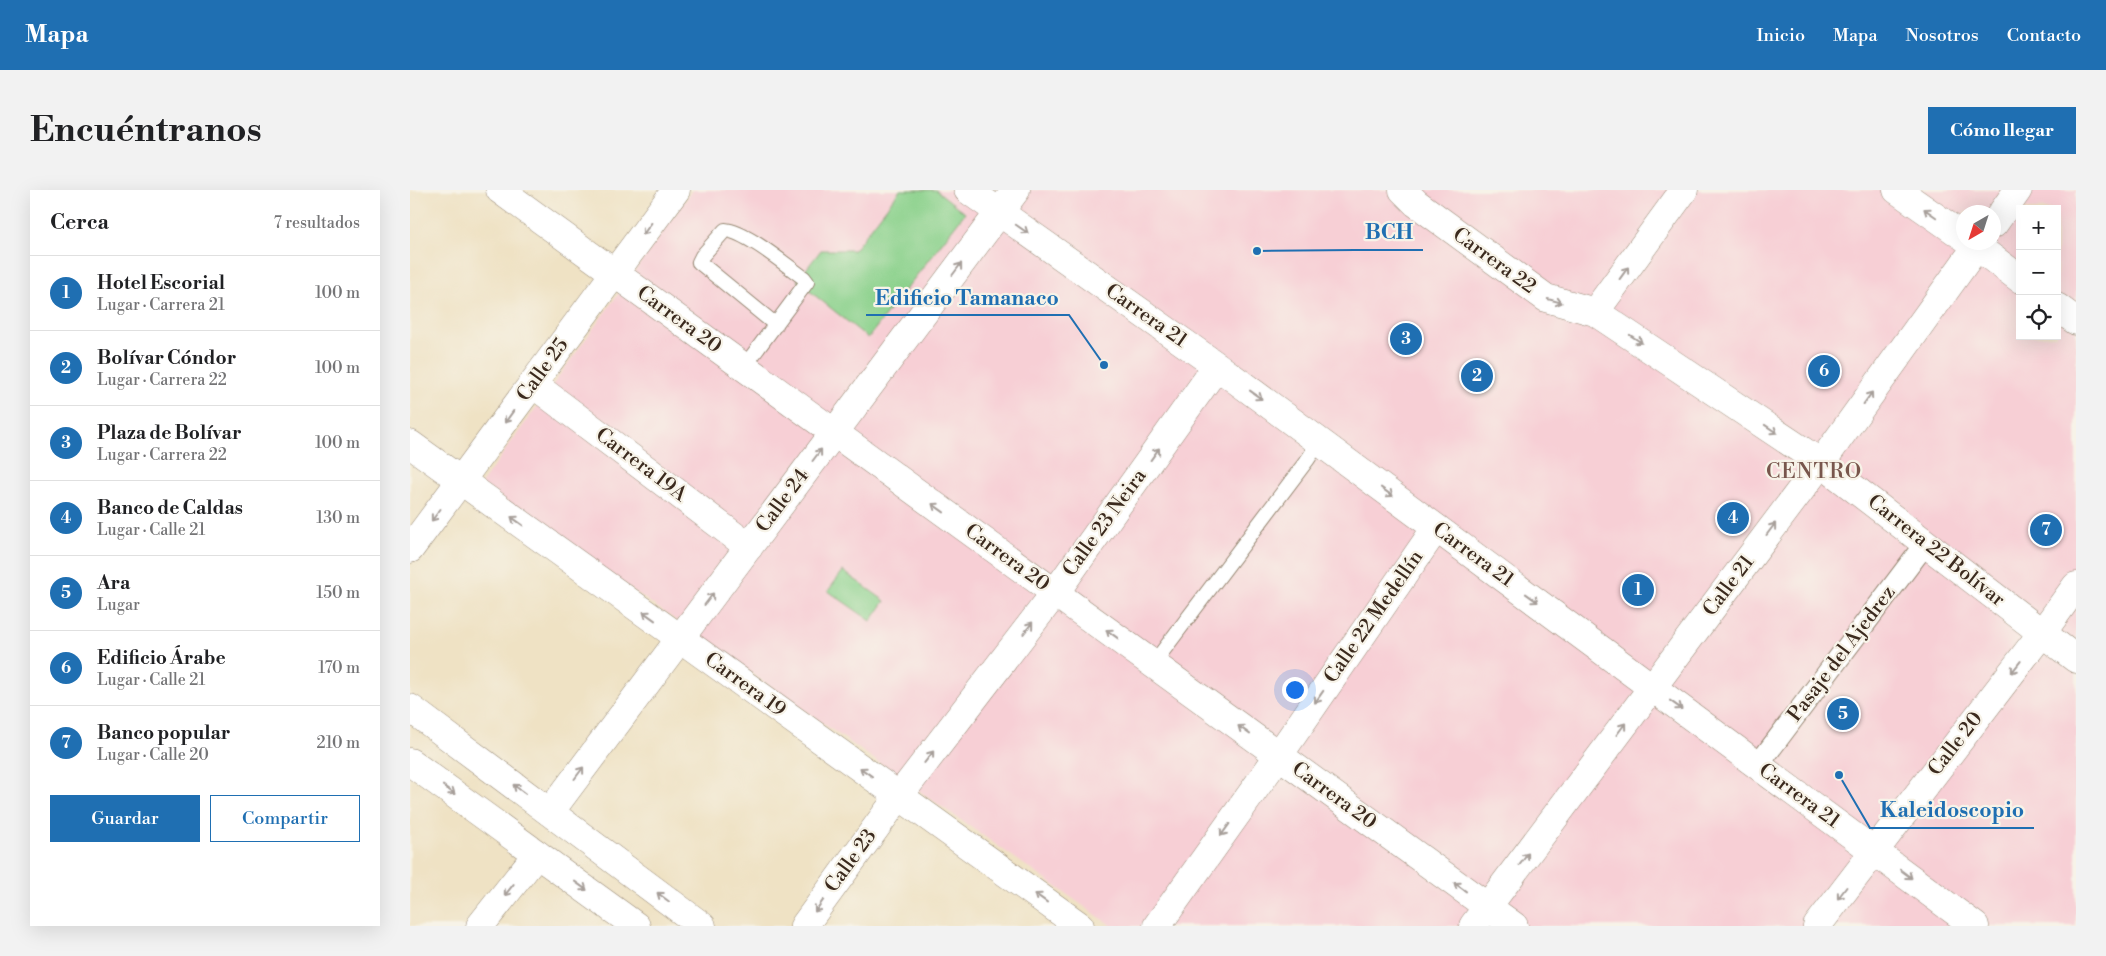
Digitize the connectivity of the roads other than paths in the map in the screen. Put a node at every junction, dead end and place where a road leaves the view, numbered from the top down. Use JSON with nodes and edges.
{"nodes":[{"id":1,"x":500,"y":190,"type":"edge"},
{"id":2,"x":676,"y":190,"type":"edge"},
{"id":3,"x":968,"y":190,"type":"edge"},
{"id":4,"x":1016,"y":190,"type":"edge"},
{"id":5,"x":1403,"y":190,"type":"edge"},
{"id":6,"x":1684,"y":190,"type":"edge"},
{"id":7,"x":1897,"y":190,"type":"edge"},
{"id":8,"x":2018,"y":190,"type":"edge"},
{"id":9,"x":999,"y":212,"type":"junction"},
{"id":10,"x":2001,"y":214,"type":"edge"},
{"id":11,"x":1956,"y":230,"type":"edge"},
{"id":12,"x":1967,"y":250,"type":"edge"},
{"id":13,"x":1983,"y":250,"type":"edge"},
{"id":14,"x":615,"y":273,"type":"junction"},
{"id":15,"x":2016,"y":276,"type":"edge"},
{"id":16,"x":2061,"y":310,"type":"edge"},
{"id":17,"x":1595,"y":312,"type":"junction"},
{"id":18,"x":2076,"y":321,"type":"edge"},
{"id":19,"x":776,"y":325,"type":"junction"},
{"id":20,"x":1217,"y":366,"type":"junction"},
{"id":21,"x":744,"y":368,"type":"junction"},
{"id":22,"x":533,"y":384,"type":"junction"},
{"id":23,"x":834,"y":433,"type":"junction"},
{"id":24,"x":1319,"y":442,"type":"junction"},
{"id":25,"x":410,"y":444,"type":"edge"},
{"id":26,"x":1821,"y":462,"type":"junction"},
{"id":27,"x":461,"y":481,"type":"junction"},
{"id":28,"x":1436,"y":528,"type":"junction"},
{"id":29,"x":1925,"y":544,"type":"junction"},
{"id":30,"x":749,"y":547,"type":"junction"},
{"id":31,"x":410,"y":549,"type":"edge"},
{"id":32,"x":2076,"y":586,"type":"edge"},
{"id":33,"x":1055,"y":593,"type":"junction"},
{"id":34,"x":2042,"y":633,"type":"junction"},
{"id":35,"x":680,"y":638,"type":"junction"},
{"id":36,"x":2076,"y":659,"type":"edge"},
{"id":37,"x":1153,"y":664,"type":"junction"},
{"id":38,"x":1652,"y":688,"type":"junction"},
{"id":39,"x":410,"y":708,"type":"edge"},
{"id":40,"x":1279,"y":755,"type":"junction"},
{"id":41,"x":410,"y":762,"type":"edge"},
{"id":42,"x":1758,"y":765,"type":"junction"},
{"id":43,"x":899,"y":796,"type":"junction"},
{"id":44,"x":550,"y":812,"type":"junction"},
{"id":45,"x":1874,"y":850,"type":"junction"},
{"id":46,"x":537,"y":854,"type":"junction"},
{"id":47,"x":1481,"y":917,"type":"edge"},
{"id":48,"x":480,"y":926,"type":"edge"},
{"id":49,"x":636,"y":926,"type":"edge"},
{"id":50,"x":702,"y":926,"type":"edge"},
{"id":51,"x":804,"y":926,"type":"edge"},
{"id":52,"x":1080,"y":926,"type":"edge"},
{"id":53,"x":1157,"y":926,"type":"edge"},
{"id":54,"x":1514,"y":926,"type":"edge"},
{"id":55,"x":1817,"y":926,"type":"edge"},
{"id":56,"x":1975,"y":926,"type":"edge"}],
"edges":[{"from":1,"to":14,"type":"street","name":"Carrera 20"},
{"from":2,"to":14,"type":"street","name":"Calle 25","one_way":true},
{"from":3,"to":9,"type":"street","name":"Carrera 21"},
{"from":4,"to":9,"type":"street","name":"Calle 24"},
{"from":5,"to":17,"type":"street","name":"Carrera 22","one_way":true},
{"from":17,"to":6,"type":"street","one_way":true},
{"from":11,"to":7,"type":"street","one_way":true},
{"from":8,"to":10,"type":"street"},
{"from":9,"to":20,"type":"street","name":"Carrera 21","one_way":true},
{"from":23,"to":9,"type":"street","name":"Calle 24","one_way":true},
{"from":26,"to":12,"type":"street","name":"Calle 21","one_way":true},
{"from":13,"to":15,"type":"street"},
{"from":14,"to":21,"type":"street","name":"Carrera 20"},
{"from":14,"to":22,"type":"street","name":"Calle 25"},
{"from":16,"to":18,"type":"street"},
{"from":17,"to":26,"type":"street","name":"Carrera 22 Bolívar","one_way":true},
{"from":19,"to":19,"type":"lane"},
{"from":19,"to":21,"type":"lane"},
{"from":20,"to":24,"type":"street","name":"Carrera 21","one_way":true},
{"from":33,"to":20,"type":"street","name":"Calle 23 Neira","one_way":true},
{"from":21,"to":23,"type":"street","name":"Carrera 20"},
{"from":22,"to":27,"type":"street","name":"Calle 25","one_way":true},
{"from":22,"to":30,"type":"street","name":"Carrera 19A"},
{"from":30,"to":23,"type":"street","name":"Calle 24","one_way":true},
{"from":33,"to":23,"type":"street","name":"Carrera 20","one_way":true},
{"from":24,"to":28,"type":"street","name":"Carrera 21","one_way":true},
{"from":24,"to":37,"type":"lane"},
{"from":25,"to":27,"type":"street","name":"Carrera 19"},
{"from":26,"to":29,"type":"street","name":"Carrera 22 Bolívar"},
{"from":38,"to":26,"type":"street","name":"Calle 21","one_way":true},
{"from":27,"to":31,"type":"street","name":"Calle 25","one_way":true},
{"from":35,"to":27,"type":"street","name":"Carrera 19","one_way":true},
{"from":28,"to":38,"type":"street","name":"Carrera 21","one_way":true},
{"from":28,"to":40,"type":"street","name":"Calle 22 Medellín","one_way":true},
{"from":29,"to":34,"type":"street","name":"Carrera 22 Bolívar"},
{"from":29,"to":42,"type":"street","name":"Pasaje del Ajedrez"},
{"from":35,"to":30,"type":"street","name":"Calle 24","one_way":true},
{"from":32,"to":34,"type":"street","name":"Calle 20"},
{"from":37,"to":33,"type":"street","name":"Carrera 20","one_way":true},
{"from":43,"to":33,"type":"street","name":"Calle 23 Neira","one_way":true},
{"from":34,"to":36,"type":"street","name":"Carrera 22 Bolívar"},
{"from":34,"to":45,"type":"street","name":"Calle 20","one_way":true},
{"from":43,"to":35,"type":"street","name":"Carrera 19","one_way":true},
{"from":44,"to":35,"type":"street","name":"Calle 24","one_way":true},
{"from":40,"to":37,"type":"street","name":"Carrera 20","one_way":true},
{"from":38,"to":42,"type":"street","name":"Carrera 21","one_way":true},
{"from":47,"to":38,"type":"street","name":"Calle 21","one_way":true},
{"from":44,"to":39,"type":"street","one_way":true},
{"from":47,"to":40,"type":"street","name":"Carrera 20","one_way":true},
{"from":40,"to":53,"type":"street","name":"Calle 22 Medellín","one_way":true},
{"from":41,"to":46,"type":"street","one_way":true},
{"from":42,"to":45,"type":"street","name":"Carrera 21"},
{"from":43,"to":51,"type":"street","name":"Calle 23","one_way":true},
{"from":52,"to":43,"type":"street","name":"Carrera 19","one_way":true},
{"from":50,"to":44,"type":"street","one_way":true},
{"from":45,"to":55,"type":"street","name":"Calle 20","one_way":true},
{"from":45,"to":56,"type":"street","name":"Carrera 21","one_way":true},
{"from":46,"to":48,"type":"street","one_way":true},
{"from":46,"to":49,"type":"street","one_way":true},
{"from":47,"to":54,"type":"street","name":"Carrera 20"}]}
